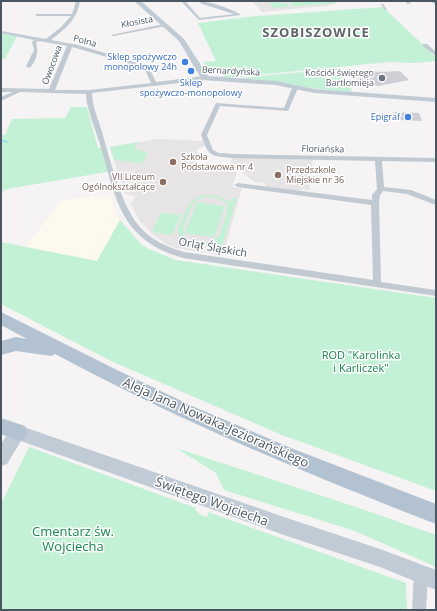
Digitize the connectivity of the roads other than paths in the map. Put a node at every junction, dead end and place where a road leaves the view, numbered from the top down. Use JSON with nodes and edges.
{"nodes":[{"id":1,"x":78,"y":1,"type":"edge"},
{"id":2,"x":137,"y":1,"type":"edge"},
{"id":3,"x":183,"y":1,"type":"edge"},
{"id":4,"x":200,"y":1,"type":"edge"},
{"id":5,"x":382,"y":5,"type":"dead end"},
{"id":6,"x":386,"y":9,"type":"dead end"},
{"id":7,"x":37,"y":15,"type":"dead end"},
{"id":8,"x":75,"y":15,"type":"junction"},
{"id":9,"x":164,"y":25,"type":"junction"},
{"id":10,"x":1,"y":32,"type":"edge"},
{"id":11,"x":113,"y":35,"type":"dead end"},
{"id":12,"x":38,"y":39,"type":"junction"},
{"id":13,"x":48,"y":40,"type":"junction"},
{"id":14,"x":70,"y":45,"type":"junction"},
{"id":15,"x":425,"y":45,"type":"dead end"},
{"id":16,"x":436,"y":55,"type":"edge"},
{"id":17,"x":30,"y":66,"type":"dead end"},
{"id":18,"x":205,"y":78,"type":"junction"},
{"id":19,"x":155,"y":85,"type":"junction"},
{"id":20,"x":295,"y":88,"type":"junction"},
{"id":21,"x":1,"y":90,"type":"edge"},
{"id":22,"x":18,"y":91,"type":"junction"},
{"id":23,"x":51,"y":92,"type":"junction"},
{"id":24,"x":89,"y":92,"type":"junction"},
{"id":25,"x":1,"y":99,"type":"edge"},
{"id":26,"x":436,"y":100,"type":"edge"},
{"id":27,"x":378,"y":159,"type":"junction"},
{"id":28,"x":436,"y":160,"type":"edge"},
{"id":29,"x":238,"y":185,"type":"dead end"},
{"id":30,"x":380,"y":189,"type":"junction"},
{"id":31,"x":375,"y":203,"type":"junction"},
{"id":32,"x":436,"y":203,"type":"edge"},
{"id":33,"x":377,"y":284,"type":"junction"},
{"id":34,"x":436,"y":293,"type":"edge"},
{"id":35,"x":1,"y":318,"type":"edge"},
{"id":36,"x":1,"y":348,"type":"edge"},
{"id":37,"x":63,"y":351,"type":"junction"},
{"id":38,"x":9,"y":429,"type":"edge"},
{"id":39,"x":1,"y":458,"type":"edge"},
{"id":40,"x":436,"y":514,"type":"edge"},
{"id":41,"x":428,"y":577,"type":"edge"},
{"id":42,"x":418,"y":610,"type":"edge"}],
"edges":[{"from":1,"to":8,"type":"street"},
{"from":2,"to":9,"type":"street"},
{"from":3,"to":4,"type":"street"},
{"from":5,"to":6,"type":"street"},
{"from":7,"to":8,"type":"street"},
{"from":8,"to":13,"type":"street"},
{"from":9,"to":11,"type":"street","name":"Kłosista"},
{"from":9,"to":18,"type":"street"},
{"from":10,"to":12,"type":"street","name":"Polna"},
{"from":12,"to":13,"type":"street","name":"Polna"},
{"from":12,"to":17,"type":"street"},
{"from":13,"to":14,"type":"street","name":"Polna"},
{"from":14,"to":19,"type":"street","name":"Polna"},
{"from":14,"to":23,"type":"street","name":"Owocowa"},
{"from":15,"to":16,"type":"street"},
{"from":18,"to":19,"type":"street","name":"Bernardyńska"},
{"from":18,"to":20,"type":"street","name":"Bernardyńska"},
{"from":19,"to":24,"type":"street","name":"Bernardyńska"},
{"from":20,"to":26,"type":"street","name":"Bernardyńska"},
{"from":20,"to":27,"type":"street","name":"Floriańska"},
{"from":21,"to":22,"type":"street","name":"Bernardyńska"},
{"from":22,"to":23,"type":"street","name":"Bernardyńska"},
{"from":22,"to":25,"type":"street"},
{"from":23,"to":24,"type":"street","name":"Bernardyńska"},
{"from":24,"to":33,"type":"street","name":"Orląt Śląskich"},
{"from":27,"to":28,"type":"street","name":"Floriańska"},
{"from":27,"to":30,"type":"street"},
{"from":29,"to":31,"type":"street"},
{"from":30,"to":31,"type":"street"},
{"from":30,"to":32,"type":"street"},
{"from":31,"to":33,"type":"street"},
{"from":33,"to":34,"type":"street","name":"Orląt Śląskich"},
{"from":35,"to":37,"type":"main road","name":"Aleja Jana Nowaka-Jeziorańskiego"},
{"from":36,"to":37,"type":"main road"},
{"from":37,"to":40,"type":"main road","name":"Aleja Jana Nowaka-Jeziorańskiego"},
{"from":38,"to":39,"type":"street","name":"Świętego Wojciecha"},
{"from":38,"to":41,"type":"street","name":"Świętego Wojciecha"},
{"from":41,"to":42,"type":"street"}]}
